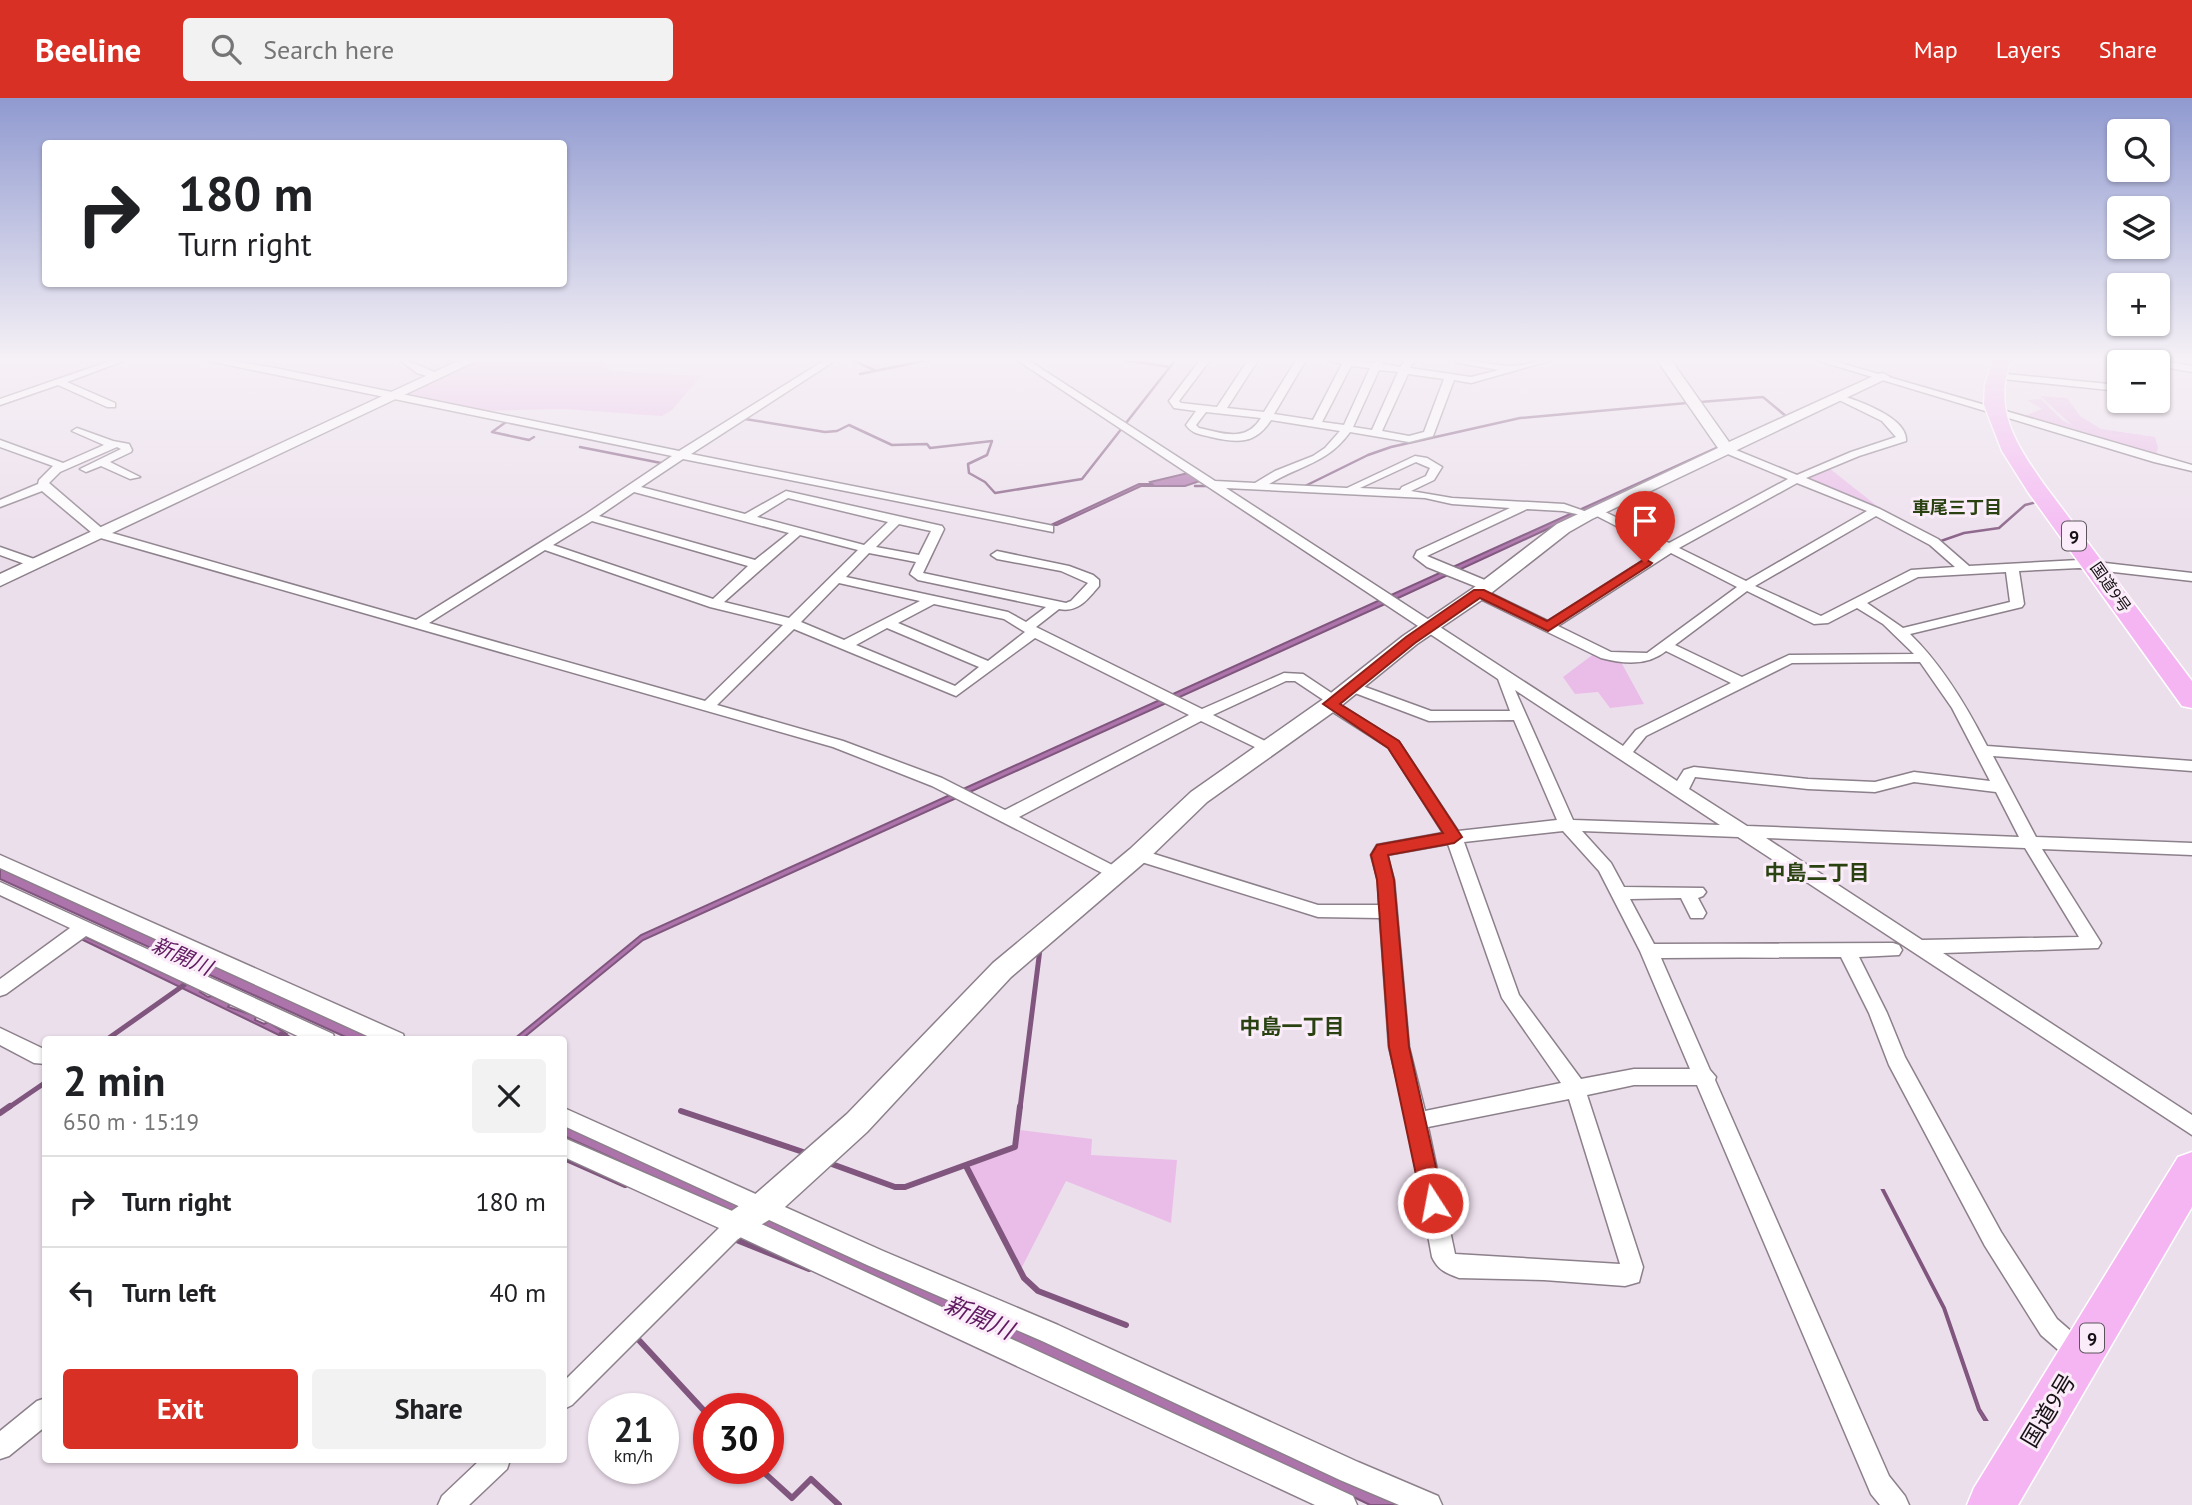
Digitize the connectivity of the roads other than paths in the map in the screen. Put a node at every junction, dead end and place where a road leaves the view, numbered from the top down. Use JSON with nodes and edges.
{"nodes":[{"id":1,"x":329,"y":426,"type":"edge"},
{"id":2,"x":538,"y":426,"type":"edge"},
{"id":3,"x":730,"y":426,"type":"edge"},
{"id":4,"x":1123,"y":426,"type":"edge"},
{"id":5,"x":1193,"y":426,"type":"edge"},
{"id":6,"x":1262,"y":426,"type":"edge"},
{"id":7,"x":1326,"y":426,"type":"edge"},
{"id":8,"x":1349,"y":426,"type":"edge"},
{"id":9,"x":1379,"y":426,"type":"edge"},
{"id":10,"x":1430,"y":426,"type":"edge"},
{"id":11,"x":1709,"y":426,"type":"edge"},
{"id":12,"x":1780,"y":426,"type":"edge"},
{"id":13,"x":1890,"y":426,"type":"edge"},
{"id":14,"x":2001,"y":426,"type":"edge"},
{"id":15,"x":2045,"y":426,"type":"edge"},
{"id":16,"x":1347,"y":429,"type":"junction"},
{"id":17,"x":77,"y":431,"type":"dead end"},
{"id":18,"x":1376,"y":433,"type":"junction"},
{"id":19,"x":113,"y":445,"type":"junction"},
{"id":20,"x":3,"y":446,"type":"edge"},
{"id":21,"x":1727,"y":450,"type":"junction"},
{"id":22,"x":683,"y":455,"type":"junction"},
{"id":23,"x":101,"y":462,"type":"junction"},
{"id":24,"x":2192,"y":468,"type":"edge"},
{"id":25,"x":86,"y":469,"type":"dead end"},
{"id":26,"x":56,"y":470,"type":"junction"},
{"id":27,"x":134,"y":477,"type":"dead end"},
{"id":28,"x":1798,"y":478,"type":"junction"},
{"id":29,"x":1212,"y":484,"type":"junction"},
{"id":30,"x":44,"y":486,"type":"junction"},
{"id":31,"x":1258,"y":486,"type":"junction"},
{"id":32,"x":634,"y":489,"type":"junction"},
{"id":33,"x":1349,"y":491,"type":"junction"},
{"id":34,"x":1404,"y":494,"type":"junction"},
{"id":35,"x":0,"y":504,"type":"edge"},
{"id":36,"x":1524,"y":506,"type":"junction"},
{"id":37,"x":1876,"y":511,"type":"junction"},
{"id":38,"x":1585,"y":513,"type":"junction"},
{"id":39,"x":590,"y":517,"type":"junction"},
{"id":40,"x":747,"y":518,"type":"junction"},
{"id":41,"x":896,"y":520,"type":"junction"},
{"id":42,"x":1049,"y":529,"type":"dead end"},
{"id":43,"x":798,"y":531,"type":"junction"},
{"id":44,"x":101,"y":534,"type":"junction"},
{"id":45,"x":544,"y":546,"type":"junction"},
{"id":46,"x":1668,"y":547,"type":"junction"},
{"id":47,"x":867,"y":549,"type":"junction"},
{"id":48,"x":0,"y":551,"type":"edge"},
{"id":49,"x":997,"y":555,"type":"dead end"},
{"id":50,"x":923,"y":560,"type":"junction"},
{"id":51,"x":36,"y":564,"type":"junction"},
{"id":52,"x":757,"y":565,"type":"junction"},
{"id":53,"x":2095,"y":565,"type":"junction"},
{"id":54,"x":2012,"y":568,"type":"junction"},
{"id":55,"x":1966,"y":570,"type":"junction"},
{"id":56,"x":2192,"y":577,"type":"edge"},
{"id":57,"x":837,"y":579,"type":"junction"},
{"id":58,"x":0,"y":581,"type":"edge"},
{"id":59,"x":1746,"y":586,"type":"junction"},
{"id":60,"x":1483,"y":589,"type":"junction"},
{"id":61,"x":932,"y":600,"type":"junction"},
{"id":62,"x":1857,"y":602,"type":"junction"},
{"id":63,"x":716,"y":604,"type":"junction"},
{"id":64,"x":1056,"y":605,"type":"junction"},
{"id":65,"x":792,"y":623,"type":"junction"},
{"id":66,"x":887,"y":623,"type":"junction"},
{"id":67,"x":418,"y":624,"type":"junction"},
{"id":68,"x":1431,"y":626,"type":"junction"},
{"id":69,"x":1548,"y":626,"type":"junction"},
{"id":70,"x":1031,"y":630,"type":"junction"},
{"id":71,"x":1903,"y":632,"type":"junction"},
{"id":72,"x":845,"y":645,"type":"junction"},
{"id":73,"x":1666,"y":646,"type":"junction"},
{"id":74,"x":1926,"y":658,"type":"junction"},
{"id":75,"x":990,"y":667,"type":"junction"},
{"id":76,"x":1507,"y":676,"type":"junction"},
{"id":77,"x":1741,"y":682,"type":"junction"},
{"id":78,"x":1339,"y":697,"type":"junction"},
{"id":79,"x":2192,"y":700,"type":"edge"},
{"id":80,"x":707,"y":707,"type":"junction"},
{"id":81,"x":1201,"y":715,"type":"junction"},
{"id":82,"x":1517,"y":715,"type":"junction"},
{"id":83,"x":1268,"y":748,"type":"junction"},
{"id":84,"x":1981,"y":750,"type":"junction"},
{"id":85,"x":1624,"y":754,"type":"junction"},
{"id":86,"x":2192,"y":766,"type":"edge"},
{"id":87,"x":2000,"y":787,"type":"junction"},
{"id":88,"x":1680,"y":791,"type":"junction"},
{"id":89,"x":1006,"y":817,"type":"junction"},
{"id":90,"x":1567,"y":825,"type":"junction"},
{"id":91,"x":1744,"y":832,"type":"junction"},
{"id":92,"x":1454,"y":837,"type":"junction"},
{"id":93,"x":2030,"y":843,"type":"junction"},
{"id":94,"x":2192,"y":849,"type":"edge"},
{"id":95,"x":1138,"y":855,"type":"junction"},
{"id":96,"x":0,"y":861,"type":"edge"},
{"id":97,"x":1114,"y":873,"type":"junction"},
{"id":98,"x":0,"y":887,"type":"edge"},
{"id":99,"x":1619,"y":893,"type":"junction"},
{"id":100,"x":1387,"y":912,"type":"junction"},
{"id":101,"x":1697,"y":913,"type":"dead end"},
{"id":102,"x":85,"y":927,"type":"junction"},
{"id":103,"x":1920,"y":947,"type":"junction"},
{"id":104,"x":1893,"y":950,"type":"dead end"},
{"id":105,"x":1650,"y":951,"type":"junction"},
{"id":106,"x":1847,"y":952,"type":"junction"},
{"id":107,"x":0,"y":989,"type":"edge"},
{"id":108,"x":0,"y":1036,"type":"edge"},
{"id":109,"x":317,"y":1036,"type":"edge"},
{"id":110,"x":387,"y":1036,"type":"edge"},
{"id":111,"x":41,"y":1057,"type":"dead end"},
{"id":112,"x":1706,"y":1077,"type":"junction"},
{"id":113,"x":1575,"y":1087,"type":"junction"},
{"id":114,"x":567,"y":1119,"type":"edge"},
{"id":115,"x":1417,"y":1121,"type":"junction"},
{"id":116,"x":2192,"y":1126,"type":"edge"},
{"id":117,"x":567,"y":1148,"type":"edge"},
{"id":118,"x":2192,"y":1170,"type":"edge"},
{"id":119,"x":754,"y":1213,"type":"junction"},
{"id":120,"x":2081,"y":1355,"type":"junction"},
{"id":121,"x":567,"y":1394,"type":"edge"},
{"id":122,"x":42,"y":1413,"type":"edge"},
{"id":123,"x":0,"y":1447,"type":"edge"},
{"id":124,"x":495,"y":1463,"type":"edge"},
{"id":125,"x":451,"y":1505,"type":"edge"},
{"id":126,"x":1344,"y":1505,"type":"edge"},
{"id":127,"x":1429,"y":1505,"type":"edge"},
{"id":128,"x":1896,"y":1505,"type":"edge"},
{"id":129,"x":1991,"y":1505,"type":"edge"}],
"edges":[{"from":1,"to":44,"type":"street"},
{"from":2,"to":22,"type":"street"},
{"from":3,"to":22,"type":"street"},
{"from":4,"to":29,"type":"street"},
{"from":5,"to":6,"type":"street"},
{"from":7,"to":16,"type":"street"},
{"from":8,"to":16,"type":"street"},
{"from":9,"to":18,"type":"street"},
{"from":10,"to":18,"type":"street"},
{"from":11,"to":21,"type":"street"},
{"from":12,"to":21,"type":"street"},
{"from":13,"to":28,"type":"street"},
{"from":14,"to":53,"type":"highway","name":"国道9号","number":"9"},
{"from":15,"to":24,"type":"street"},
{"from":16,"to":18,"type":"street"},
{"from":16,"to":31,"type":"street"},
{"from":17,"to":19,"type":"street"},
{"from":19,"to":23,"type":"street"},
{"from":19,"to":26,"type":"street"},
{"from":20,"to":26,"type":"street"},
{"from":21,"to":28,"type":"street"},
{"from":21,"to":38,"type":"street"},
{"from":22,"to":32,"type":"street"},
{"from":22,"to":42,"type":"street"},
{"from":23,"to":25,"type":"street"},
{"from":23,"to":27,"type":"street"},
{"from":26,"to":30,"type":"street"},
{"from":28,"to":37,"type":"street"},
{"from":28,"to":46,"type":"street"},
{"from":29,"to":31,"type":"street"},
{"from":29,"to":68,"type":"street"},
{"from":30,"to":35,"type":"street"},
{"from":30,"to":44,"type":"street"},
{"from":31,"to":33,"type":"street"},
{"from":32,"to":39,"type":"street"},
{"from":32,"to":40,"type":"street"},
{"from":33,"to":34,"type":"street"},
{"from":33,"to":34,"type":"street"},
{"from":34,"to":36,"type":"street"},
{"from":36,"to":38,"type":"street"},
{"from":36,"to":60,"type":"street"},
{"from":37,"to":55,"type":"street"},
{"from":37,"to":59,"type":"street"},
{"from":38,"to":46,"type":"street"},
{"from":38,"to":60,"type":"street"},
{"from":39,"to":45,"type":"street"},
{"from":39,"to":52,"type":"street"},
{"from":40,"to":41,"type":"street"},
{"from":40,"to":43,"type":"street"},
{"from":41,"to":47,"type":"street"},
{"from":41,"to":50,"type":"street"},
{"from":43,"to":47,"type":"street"},
{"from":43,"to":52,"type":"street"},
{"from":44,"to":51,"type":"street"},
{"from":44,"to":67,"type":"street"},
{"from":45,"to":63,"type":"street"},
{"from":45,"to":67,"type":"street"},
{"from":46,"to":59,"type":"street"},
{"from":46,"to":69,"type":"street"},
{"from":47,"to":50,"type":"street"},
{"from":47,"to":57,"type":"street"},
{"from":48,"to":51,"type":"street"},
{"from":49,"to":64,"type":"street"},
{"from":50,"to":64,"type":"street"},
{"from":51,"to":58,"type":"street"},
{"from":52,"to":63,"type":"street"},
{"from":53,"to":54,"type":"street"},
{"from":53,"to":56,"type":"street"},
{"from":53,"to":79,"type":"highway","name":"国道9号","number":"9"},
{"from":54,"to":55,"type":"street"},
{"from":54,"to":71,"type":"street"},
{"from":55,"to":62,"type":"street"},
{"from":57,"to":61,"type":"street"},
{"from":57,"to":65,"type":"street"},
{"from":59,"to":62,"type":"street"},
{"from":59,"to":73,"type":"street"},
{"from":60,"to":68,"type":"street"},
{"from":60,"to":69,"type":"street"},
{"from":61,"to":66,"type":"street"},
{"from":61,"to":70,"type":"street"},
{"from":62,"to":71,"type":"street"},
{"from":63,"to":65,"type":"street"},
{"from":64,"to":70,"type":"street"},
{"from":65,"to":72,"type":"street"},
{"from":65,"to":80,"type":"street"},
{"from":66,"to":72,"type":"street"},
{"from":66,"to":75,"type":"street"},
{"from":67,"to":80,"type":"street"},
{"from":68,"to":76,"type":"street"},
{"from":68,"to":78,"type":"street"},
{"from":69,"to":73,"type":"street"},
{"from":70,"to":75,"type":"street"},
{"from":70,"to":81,"type":"street"},
{"from":71,"to":74,"type":"street"},
{"from":72,"to":75,"type":"street"},
{"from":73,"to":77,"type":"street"},
{"from":74,"to":77,"type":"street"},
{"from":74,"to":84,"type":"street"},
{"from":76,"to":82,"type":"street"},
{"from":76,"to":85,"type":"street"},
{"from":77,"to":85,"type":"street"},
{"from":78,"to":81,"type":"street"},
{"from":78,"to":82,"type":"street"},
{"from":78,"to":83,"type":"street"},
{"from":78,"to":92,"type":"street"},
{"from":80,"to":89,"type":"street"},
{"from":81,"to":83,"type":"street"},
{"from":81,"to":89,"type":"street"},
{"from":82,"to":90,"type":"street"},
{"from":83,"to":95,"type":"street"},
{"from":84,"to":86,"type":"street"},
{"from":84,"to":87,"type":"street"},
{"from":85,"to":88,"type":"street"},
{"from":87,"to":88,"type":"street"},
{"from":87,"to":93,"type":"street"},
{"from":88,"to":91,"type":"street"},
{"from":89,"to":97,"type":"street"},
{"from":90,"to":91,"type":"street"},
{"from":90,"to":92,"type":"street"},
{"from":90,"to":99,"type":"street"},
{"from":91,"to":93,"type":"street"},
{"from":91,"to":103,"type":"street"},
{"from":92,"to":100,"type":"street"},
{"from":92,"to":113,"type":"street"},
{"from":93,"to":94,"type":"street"},
{"from":93,"to":103,"type":"street"},
{"from":95,"to":97,"type":"street"},
{"from":95,"to":100,"type":"street"},
{"from":96,"to":110,"type":"street"},
{"from":97,"to":119,"type":"street"},
{"from":98,"to":102,"type":"street"},
{"from":99,"to":101,"type":"street"},
{"from":99,"to":105,"type":"street"},
{"from":100,"to":115,"type":"street"},
{"from":102,"to":107,"type":"street"},
{"from":102,"to":109,"type":"street"},
{"from":103,"to":116,"type":"street"},
{"from":104,"to":106,"type":"street"},
{"from":105,"to":106,"type":"street"},
{"from":105,"to":112,"type":"street"},
{"from":106,"to":120,"type":"street"},
{"from":108,"to":111,"type":"street"},
{"from":112,"to":113,"type":"street"},
{"from":112,"to":128,"type":"street"},
{"from":113,"to":115,"type":"street"},
{"from":113,"to":115,"type":"street"},
{"from":114,"to":119,"type":"street"},
{"from":117,"to":119,"type":"street"},
{"from":118,"to":120,"type":"highway","name":"国道9号","number":"9"},
{"from":119,"to":121,"type":"street"},
{"from":119,"to":126,"type":"street"},
{"from":119,"to":127,"type":"street"},
{"from":120,"to":129,"type":"highway","name":"国道9号","number":"9"},
{"from":122,"to":123,"type":"street"},
{"from":124,"to":125,"type":"street"}]}
